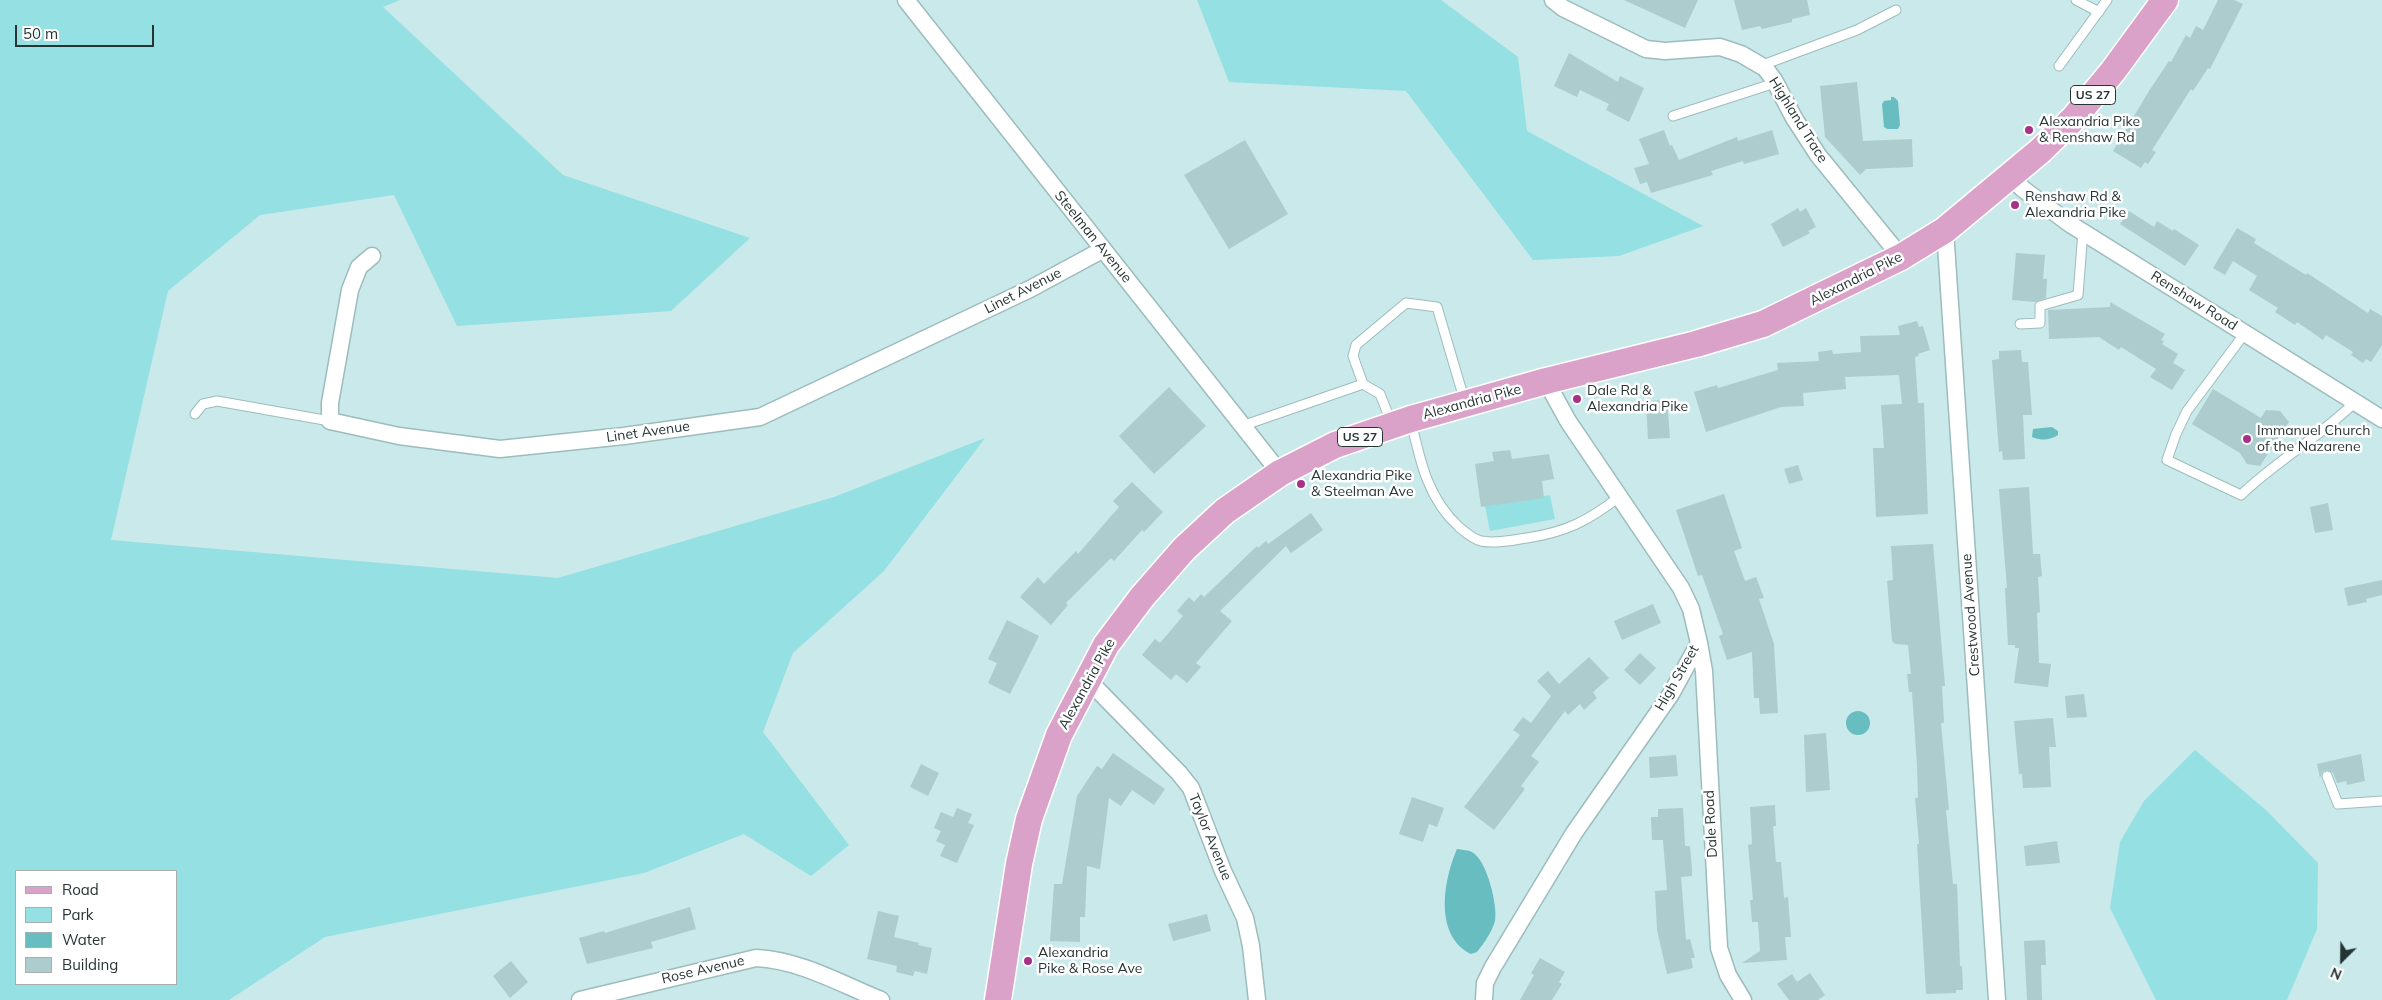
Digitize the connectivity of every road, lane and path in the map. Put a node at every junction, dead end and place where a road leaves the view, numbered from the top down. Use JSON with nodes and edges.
{"nodes":[{"id":1,"x":906,"y":0,"type":"edge"},
{"id":2,"x":1553,"y":0,"type":"edge"},
{"id":3,"x":2076,"y":0,"type":"edge"},
{"id":4,"x":2107,"y":0,"type":"edge"},
{"id":5,"x":2165,"y":0,"type":"edge"},
{"id":6,"x":1896,"y":10,"type":"dead end"},
{"id":7,"x":2099,"y":12,"type":"junction"},
{"id":8,"x":1760,"y":66,"type":"junction"},
{"id":9,"x":2059,"y":66,"type":"dead end"},
{"id":10,"x":1775,"y":83,"type":"junction"},
{"id":11,"x":1673,"y":116,"type":"dead end"},
{"id":12,"x":2011,"y":177,"type":"junction"},
{"id":13,"x":1944,"y":230,"type":"junction"},
{"id":14,"x":2083,"y":232,"type":"junction"},
{"id":15,"x":1102,"y":250,"type":"junction"},
{"id":16,"x":372,"y":256,"type":"dead end"},
{"id":17,"x":1901,"y":257,"type":"junction"},
{"id":18,"x":2020,"y":324,"type":"dead end"},
{"id":19,"x":2244,"y":333,"type":"junction"},
{"id":20,"x":1546,"y":381,"type":"junction"},
{"id":21,"x":1363,"y":384,"type":"junction"},
{"id":22,"x":2354,"y":402,"type":"junction"},
{"id":23,"x":1466,"y":405,"type":"junction"},
{"id":24,"x":195,"y":414,"type":"dead end"},
{"id":25,"x":2382,"y":419,"type":"edge"},
{"id":26,"x":330,"y":421,"type":"junction"},
{"id":27,"x":1402,"y":422,"type":"junction"},
{"id":28,"x":1242,"y":426,"type":"junction"},
{"id":29,"x":1280,"y":473,"type":"junction"},
{"id":30,"x":1619,"y":496,"type":"junction"},
{"id":31,"x":1699,"y":643,"type":"junction"},
{"id":32,"x":1088,"y":680,"type":"junction"},
{"id":33,"x":2327,"y":776,"type":"dead end"},
{"id":34,"x":2382,"y":801,"type":"edge"},
{"id":35,"x":580,"y":1000,"type":"edge"},
{"id":36,"x":881,"y":1000,"type":"edge"},
{"id":37,"x":998,"y":1000,"type":"edge"},
{"id":38,"x":1257,"y":1000,"type":"edge"},
{"id":39,"x":1484,"y":1000,"type":"edge"},
{"id":40,"x":1743,"y":1000,"type":"edge"},
{"id":41,"x":1997,"y":1000,"type":"edge"}],
"edges":[{"from":1,"to":15,"type":"street","name":"Steelman Avenue"},
{"from":2,"to":8,"type":"street","name":"Highland Trace"},
{"from":3,"to":7,"type":"lane"},
{"from":4,"to":7,"type":"lane"},
{"from":5,"to":12,"type":"main road","name":"Alexandria Pike","number":"US 27"},
{"from":6,"to":8,"type":"lane"},
{"from":7,"to":9,"type":"lane"},
{"from":8,"to":10,"type":"street","name":"Highland Trace"},
{"from":10,"to":11,"type":"lane"},
{"from":10,"to":17,"type":"street","name":"Highland Trace"},
{"from":12,"to":13,"type":"main road","name":"Alexandria Pike","number":"US 27"},
{"from":12,"to":14,"type":"street","name":"Renshaw Road"},
{"from":13,"to":17,"type":"main road","name":"Alexandria Pike","number":"US 27"},
{"from":13,"to":41,"type":"street","name":"Crestwood Avenue"},
{"from":14,"to":18,"type":"lane"},
{"from":14,"to":19,"type":"street","name":"Renshaw Road"},
{"from":15,"to":26,"type":"street","name":"Linet Avenue"},
{"from":15,"to":28,"type":"street","name":"Steelman Avenue"},
{"from":16,"to":26,"type":"street"},
{"from":17,"to":20,"type":"main road","name":"Alexandria Pike","number":"US 27"},
{"from":19,"to":22,"type":"street","name":"Renshaw Road"},
{"from":19,"to":22,"type":"lane"},
{"from":20,"to":23,"type":"main road","name":"Alexandria Pike","number":"US 27"},
{"from":20,"to":30,"type":"street","name":"High Street"},
{"from":21,"to":23,"type":"lane"},
{"from":21,"to":27,"type":"lane"},
{"from":21,"to":28,"type":"lane"},
{"from":22,"to":25,"type":"street","name":"Renshaw Road"},
{"from":23,"to":27,"type":"main road","name":"Alexandria Pike","number":"US 27"},
{"from":24,"to":26,"type":"lane"},
{"from":27,"to":29,"type":"main road","name":"Alexandria Pike","number":"US 27"},
{"from":27,"to":30,"type":"lane"},
{"from":28,"to":29,"type":"street","name":"Steelman Avenue"},
{"from":29,"to":32,"type":"main road","name":"Alexandria Pike","number":"US 27"},
{"from":30,"to":31,"type":"street","name":"High Street"},
{"from":31,"to":39,"type":"street","name":"High Street"},
{"from":31,"to":40,"type":"street","name":"Dale Road"},
{"from":32,"to":37,"type":"main road","name":"Alexandria Pike","number":"US 27"},
{"from":32,"to":38,"type":"street","name":"Taylor Avenue"},
{"from":33,"to":34,"type":"lane"},
{"from":35,"to":36,"type":"street","name":"Rose Avenue"}]}
